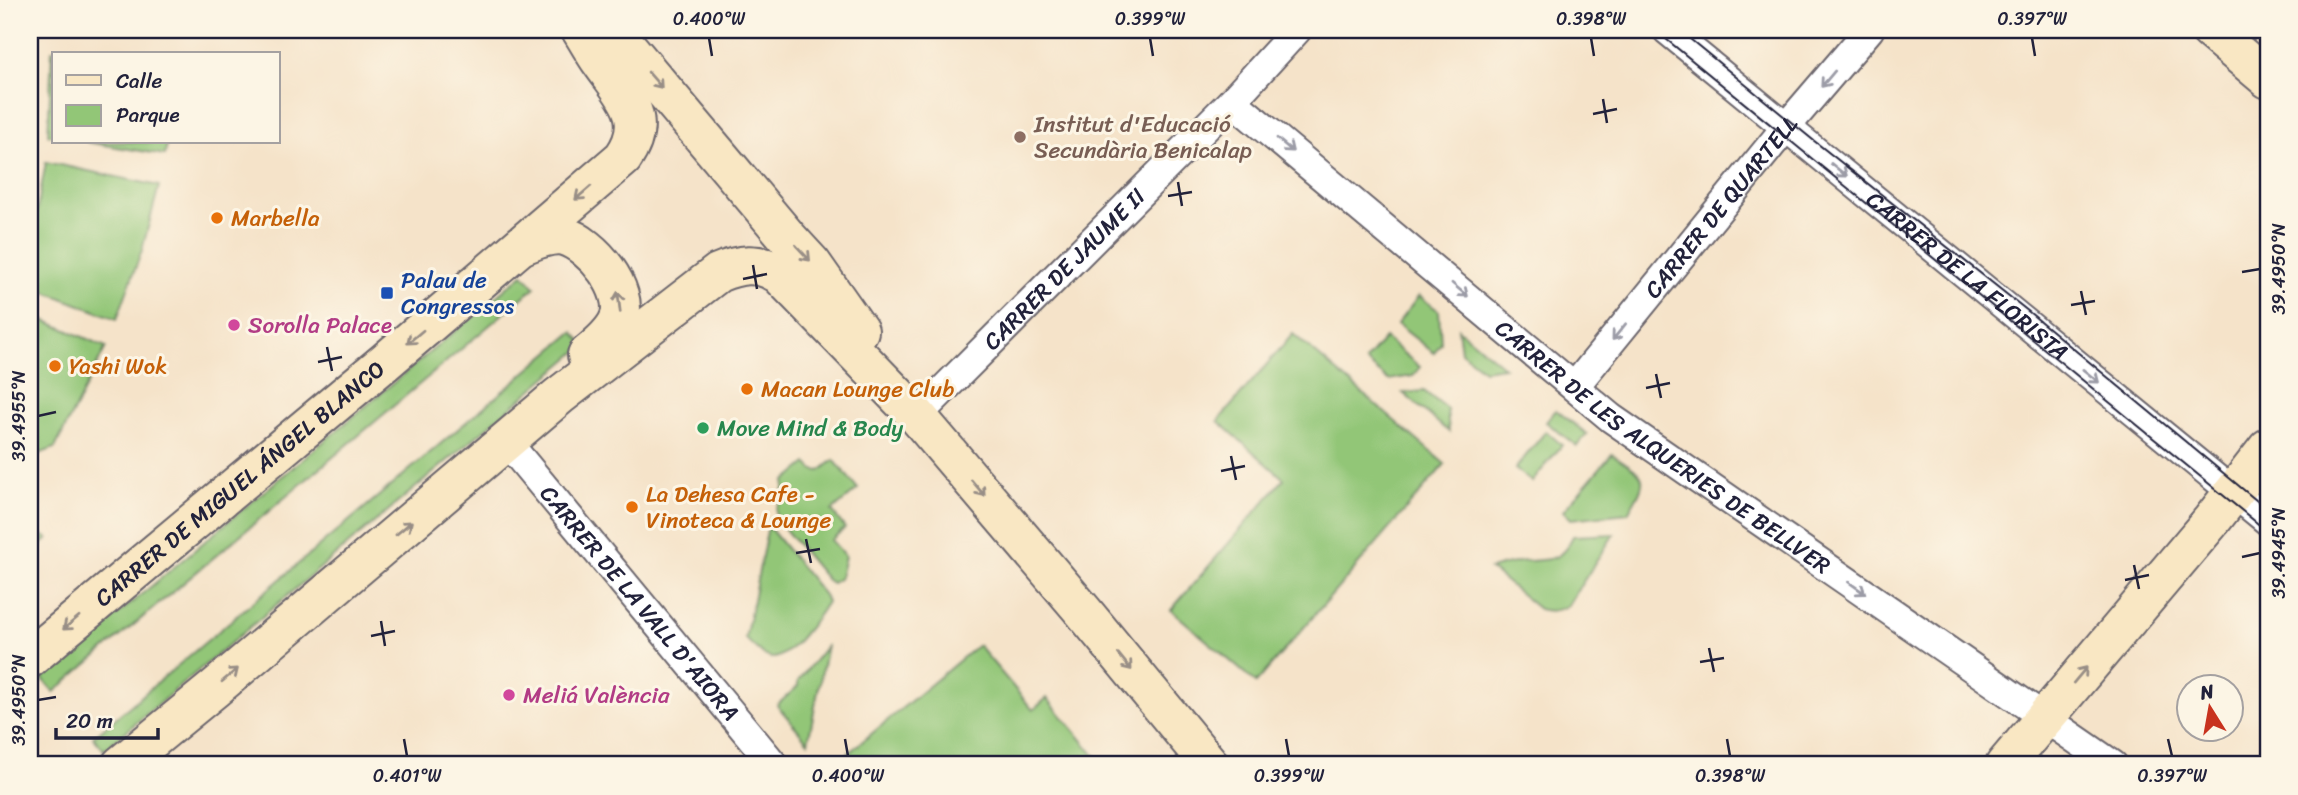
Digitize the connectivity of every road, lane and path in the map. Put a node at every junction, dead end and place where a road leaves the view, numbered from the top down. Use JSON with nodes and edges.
{"nodes":[{"id":1,"x":581,"y":30,"type":"edge"},
{"id":2,"x":610,"y":30,"type":"edge"},
{"id":3,"x":1297,"y":30,"type":"edge"},
{"id":4,"x":1667,"y":30,"type":"edge"},
{"id":5,"x":1869,"y":30,"type":"edge"},
{"id":6,"x":2210,"y":30,"type":"edge"},
{"id":7,"x":2268,"y":79,"type":"edge"},
{"id":8,"x":1232,"y":101,"type":"junction"},
{"id":9,"x":1786,"y":127,"type":"junction"},
{"id":10,"x":523,"y":245,"type":"junction"},
{"id":11,"x":1575,"y":386,"type":"junction"},
{"id":12,"x":559,"y":396,"type":"junction"},
{"id":13,"x":918,"y":416,"type":"junction"},
{"id":14,"x":506,"y":441,"type":"junction"},
{"id":15,"x":2268,"y":448,"type":"edge"},
{"id":16,"x":2233,"y":492,"type":"junction"},
{"id":17,"x":2268,"y":521,"type":"edge"},
{"id":18,"x":30,"y":658,"type":"edge"},
{"id":19,"x":2044,"y":718,"type":"junction"},
{"id":20,"x":121,"y":765,"type":"edge"},
{"id":21,"x":774,"y":765,"type":"edge"},
{"id":22,"x":1210,"y":765,"type":"edge"},
{"id":23,"x":2006,"y":765,"type":"edge"},
{"id":24,"x":2113,"y":765,"type":"edge"}],
"edges":[{"from":1,"to":10,"type":"street","name":"CARRER DE MIGUEL ÁNGEL BLANCO","one_way":true},
{"from":2,"to":13,"type":"street","one_way":true},
{"from":3,"to":8,"type":"street","name":"CARRER DE JAUME II"},
{"from":4,"to":9,"type":"street","name":"CARRER DE LA FLORISTA"},
{"from":5,"to":9,"type":"street","name":"CARRER DE QUARTELL","one_way":true},
{"from":6,"to":7,"type":"street"},
{"from":8,"to":11,"type":"street","name":"CARRER DE LES ALQUERIES DE BELLVER","one_way":true},
{"from":8,"to":13,"type":"street","name":"CARRER DE JAUME II"},
{"from":9,"to":11,"type":"street","name":"CARRER DE QUARTELL","one_way":true},
{"from":9,"to":16,"type":"street","name":"CARRER DE LA FLORISTA","one_way":true},
{"from":12,"to":10,"type":"street","one_way":true},
{"from":10,"to":18,"type":"street","name":"CARRER DE MIGUEL ÁNGEL BLANCO","one_way":true},
{"from":11,"to":19,"type":"street","name":"CARRER DE LES ALQUERIES DE BELLVER","one_way":true},
{"from":12,"to":13,"type":"street"},
{"from":12,"to":14,"type":"street"},
{"from":13,"to":22,"type":"street","one_way":true},
{"from":20,"to":14,"type":"street","one_way":true},
{"from":14,"to":21,"type":"street","name":"CARRER DE LA VALL D'AIORA"},
{"from":15,"to":16,"type":"street"},
{"from":16,"to":17,"type":"street","name":"CARRER DE LA FLORISTA"},
{"from":19,"to":16,"type":"street","one_way":true},
{"from":19,"to":23,"type":"street"},
{"from":19,"to":24,"type":"street","name":"CARRER DE LES ALQUERIES DE BELLVER"}]}
